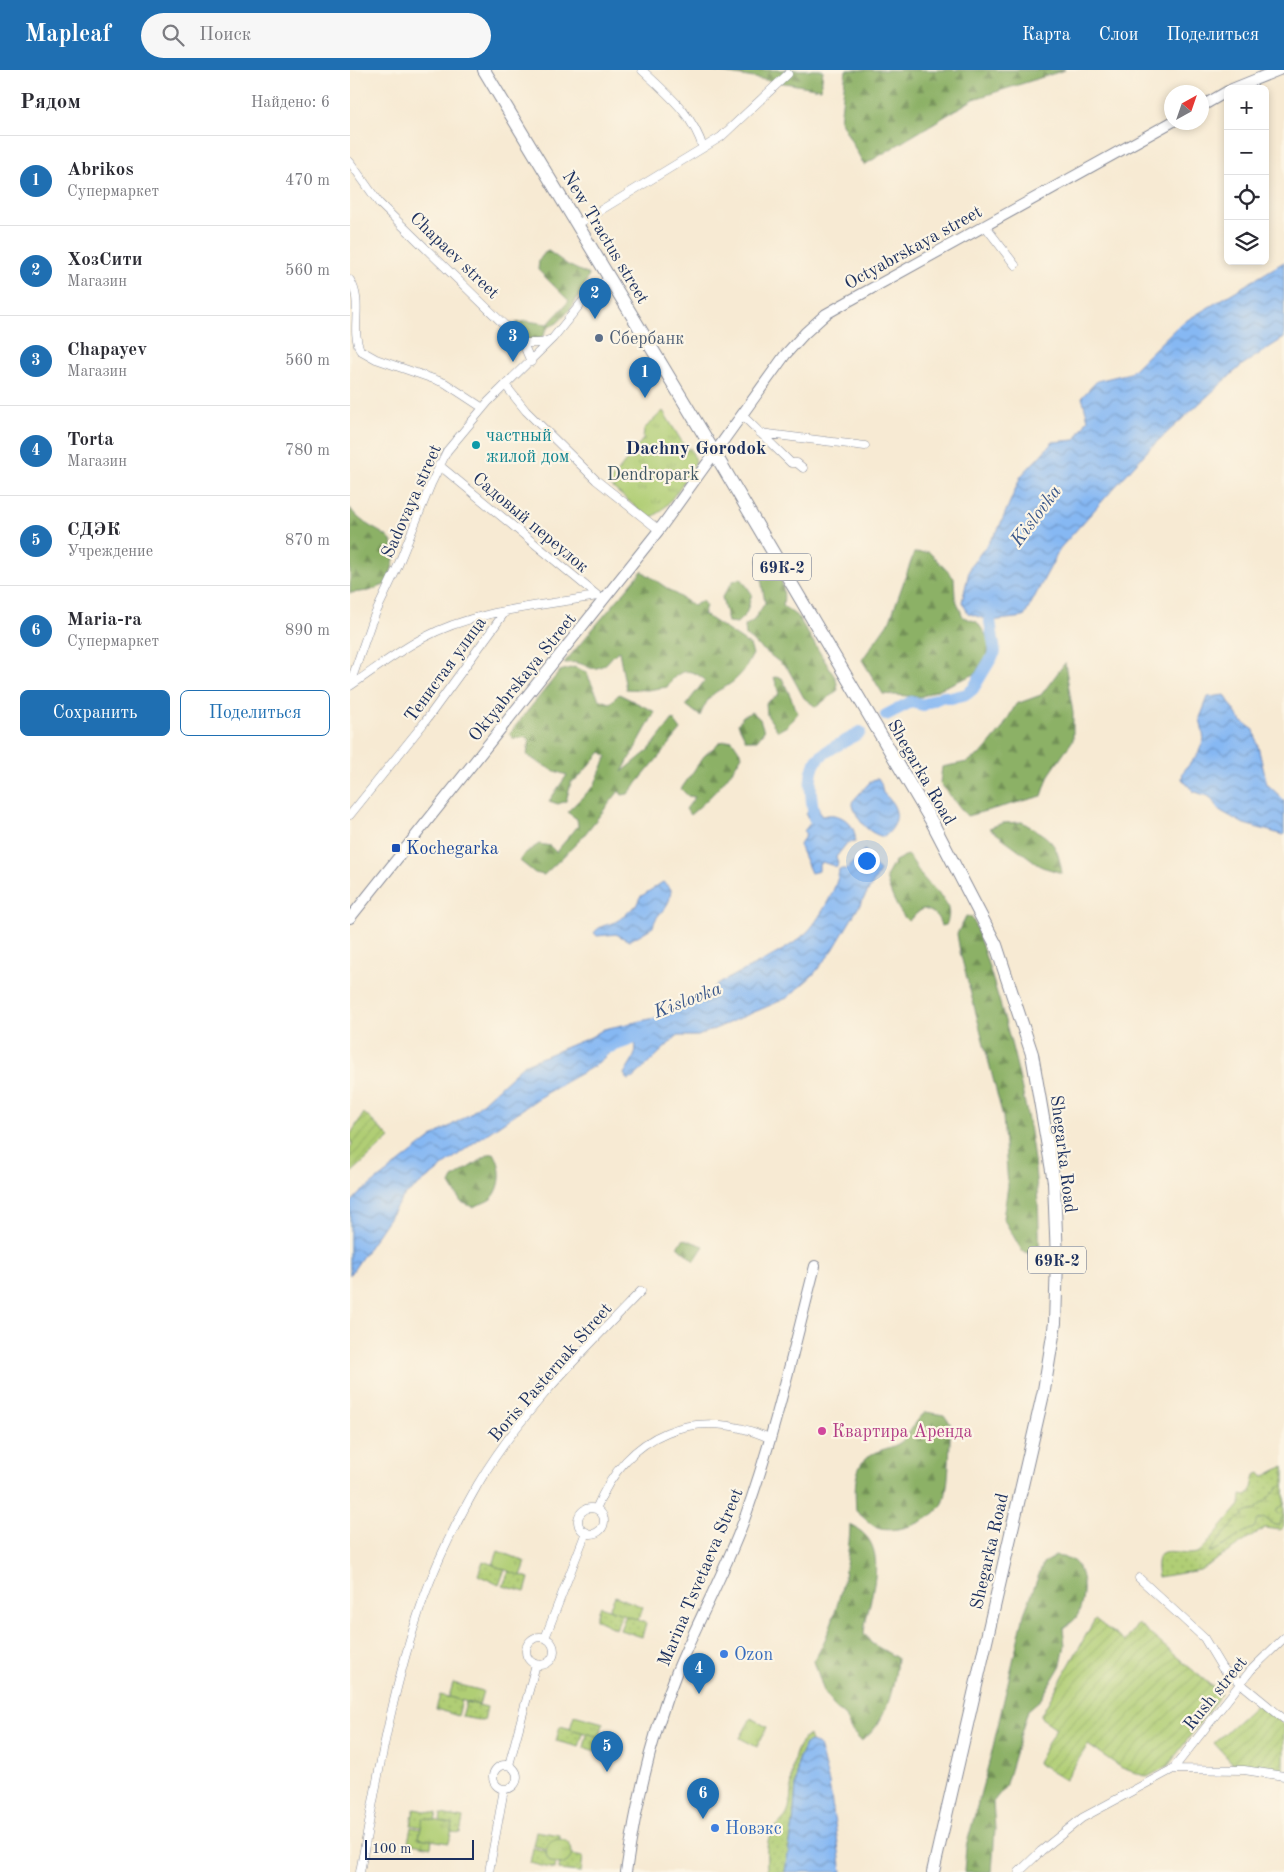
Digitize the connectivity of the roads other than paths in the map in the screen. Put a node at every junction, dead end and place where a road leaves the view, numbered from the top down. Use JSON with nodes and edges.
{"nodes":[{"id":1,"x":484,"y":70,"type":"edge"},
{"id":2,"x":642,"y":70,"type":"edge"},
{"id":3,"x":1279,"y":70,"type":"edge"},
{"id":4,"x":788,"y":74,"type":"dead end"},
{"id":5,"x":1242,"y":85,"type":"edge"},
{"id":6,"x":1224,"y":93,"type":"edge"},
{"id":7,"x":1209,"y":102,"type":"edge"},
{"id":8,"x":1164,"y":126,"type":"edge"},
{"id":9,"x":703,"y":148,"type":"junction"},
{"id":10,"x":350,"y":162,"type":"edge"},
{"id":11,"x":578,"y":224,"type":"junction"},
{"id":12,"x":985,"y":226,"type":"junction"},
{"id":13,"x":1015,"y":265,"type":"dead end"},
{"id":14,"x":610,"y":278,"type":"junction"},
{"id":15,"x":350,"y":280,"type":"edge"},
{"id":16,"x":552,"y":338,"type":"junction"},
{"id":17,"x":523,"y":343,"type":"junction"},
{"id":18,"x":531,"y":362,"type":"junction"},
{"id":19,"x":506,"y":386,"type":"junction"},
{"id":20,"x":483,"y":408,"type":"junction"},
{"id":21,"x":742,"y":415,"type":"junction"},
{"id":22,"x":760,"y":432,"type":"junction"},
{"id":23,"x":865,"y":446,"type":"dead end"},
{"id":24,"x":716,"y":454,"type":"junction"},
{"id":25,"x":439,"y":465,"type":"junction"},
{"id":26,"x":803,"y":468,"type":"dead end"},
{"id":27,"x":659,"y":530,"type":"junction"},
{"id":28,"x":600,"y":598,"type":"junction"},
{"id":29,"x":505,"y":612,"type":"junction"},
{"id":30,"x":848,"y":681,"type":"joint"},
{"id":31,"x":350,"y":685,"type":"edge"},
{"id":32,"x":350,"y":815,"type":"edge"},
{"id":33,"x":350,"y":918,"type":"edge"},
{"id":34,"x":815,"y":1266,"type":"dead end"},
{"id":35,"x":641,"y":1291,"type":"dead end"},
{"id":36,"x":771,"y":1439,"type":"junction"},
{"id":37,"x":596,"y":1509,"type":"junction"},
{"id":38,"x":586,"y":1532,"type":"junction"},
{"id":39,"x":1139,"y":1578,"type":"dead end"},
{"id":40,"x":545,"y":1638,"type":"junction"},
{"id":41,"x":1284,"y":1638,"type":"edge"},
{"id":42,"x":536,"y":1664,"type":"junction"},
{"id":43,"x":1240,"y":1683,"type":"junction"},
{"id":44,"x":1284,"y":1719,"type":"edge"},
{"id":45,"x":509,"y":1765,"type":"junction"},
{"id":46,"x":1173,"y":1769,"type":"junction"},
{"id":47,"x":1284,"y":1776,"type":"edge"},
{"id":48,"x":504,"y":1789,"type":"junction"},
{"id":49,"x":360,"y":1872,"type":"edge"},
{"id":50,"x":489,"y":1872,"type":"edge"},
{"id":51,"x":626,"y":1872,"type":"edge"},
{"id":52,"x":933,"y":1872,"type":"edge"},
{"id":53,"x":1019,"y":1872,"type":"edge"}],
"edges":[{"from":1,"to":11,"type":"main road","name":"New Tractus street","number":"69К-2"},
{"from":2,"to":9,"type":"street"},
{"from":3,"to":5,"type":"street"},
{"from":4,"to":9,"type":"street"},
{"from":6,"to":7,"type":"street"},
{"from":8,"to":12,"type":"street","name":"Octyabrskaya street"},
{"from":9,"to":11,"type":"street"},
{"from":10,"to":17,"type":"street","name":"Chapaev street"},
{"from":11,"to":14,"type":"main road","name":"New Tractus street","number":"69К-2"},
{"from":12,"to":13,"type":"street"},
{"from":12,"to":21,"type":"street","name":"Octyabrskaya street"},
{"from":14,"to":16,"type":"street","name":"Sadovaya street"},
{"from":14,"to":24,"type":"main road","name":"New Tractus street","number":"69К-2"},
{"from":15,"to":20,"type":"street"},
{"from":16,"to":17,"type":"street"},
{"from":16,"to":18,"type":"street","name":"Sadovaya street"},
{"from":17,"to":18,"type":"street"},
{"from":18,"to":19,"type":"street","name":"Sadovaya street"},
{"from":19,"to":20,"type":"street","name":"Sadovaya street"},
{"from":19,"to":27,"type":"street"},
{"from":20,"to":25,"type":"street","name":"Sadovaya street"},
{"from":21,"to":22,"type":"street"},
{"from":21,"to":24,"type":"street","name":"Octyabrskaya street"},
{"from":22,"to":23,"type":"street"},
{"from":22,"to":26,"type":"street"},
{"from":24,"to":27,"type":"street","name":"Oktyabrskaya Street"},
{"from":24,"to":30,"type":"main road","name":"New Tractus street","number":"69К-2"},
{"from":25,"to":28,"type":"street","name":"Садовый переулок"},
{"from":25,"to":31,"type":"street","name":"Sadovaya street"},
{"from":27,"to":28,"type":"street","name":"Oktyabrskaya Street"},
{"from":28,"to":29,"type":"street","name":"Тенистая улица"},
{"from":28,"to":33,"type":"street","name":"Oktyabrskaya Street"},
{"from":29,"to":31,"type":"street"},
{"from":29,"to":32,"type":"street","name":"Тенистая улица"},
{"from":30,"to":52,"type":"main road","name":"Shegarka Road","number":"69К-2"},
{"from":34,"to":36,"type":"street","name":"Marina Tsvetaeva Street"},
{"from":35,"to":49,"type":"street","name":"Boris Pasternak Street"},
{"from":36,"to":37,"type":"street"},
{"from":36,"to":51,"type":"street","name":"Marina Tsvetaeva Street"},
{"from":37,"to":38,"type":"street"},
{"from":37,"to":38,"type":"street"},
{"from":38,"to":40,"type":"street"},
{"from":39,"to":43,"type":"street"},
{"from":40,"to":42,"type":"street"},
{"from":40,"to":42,"type":"street"},
{"from":41,"to":43,"type":"street","name":"Rush street"},
{"from":42,"to":45,"type":"street"},
{"from":43,"to":44,"type":"street"},
{"from":43,"to":46,"type":"street","name":"Rush street"},
{"from":45,"to":48,"type":"street"},
{"from":45,"to":48,"type":"street"},
{"from":46,"to":47,"type":"street"},
{"from":46,"to":53,"type":"street"},
{"from":48,"to":50,"type":"street"}]}
